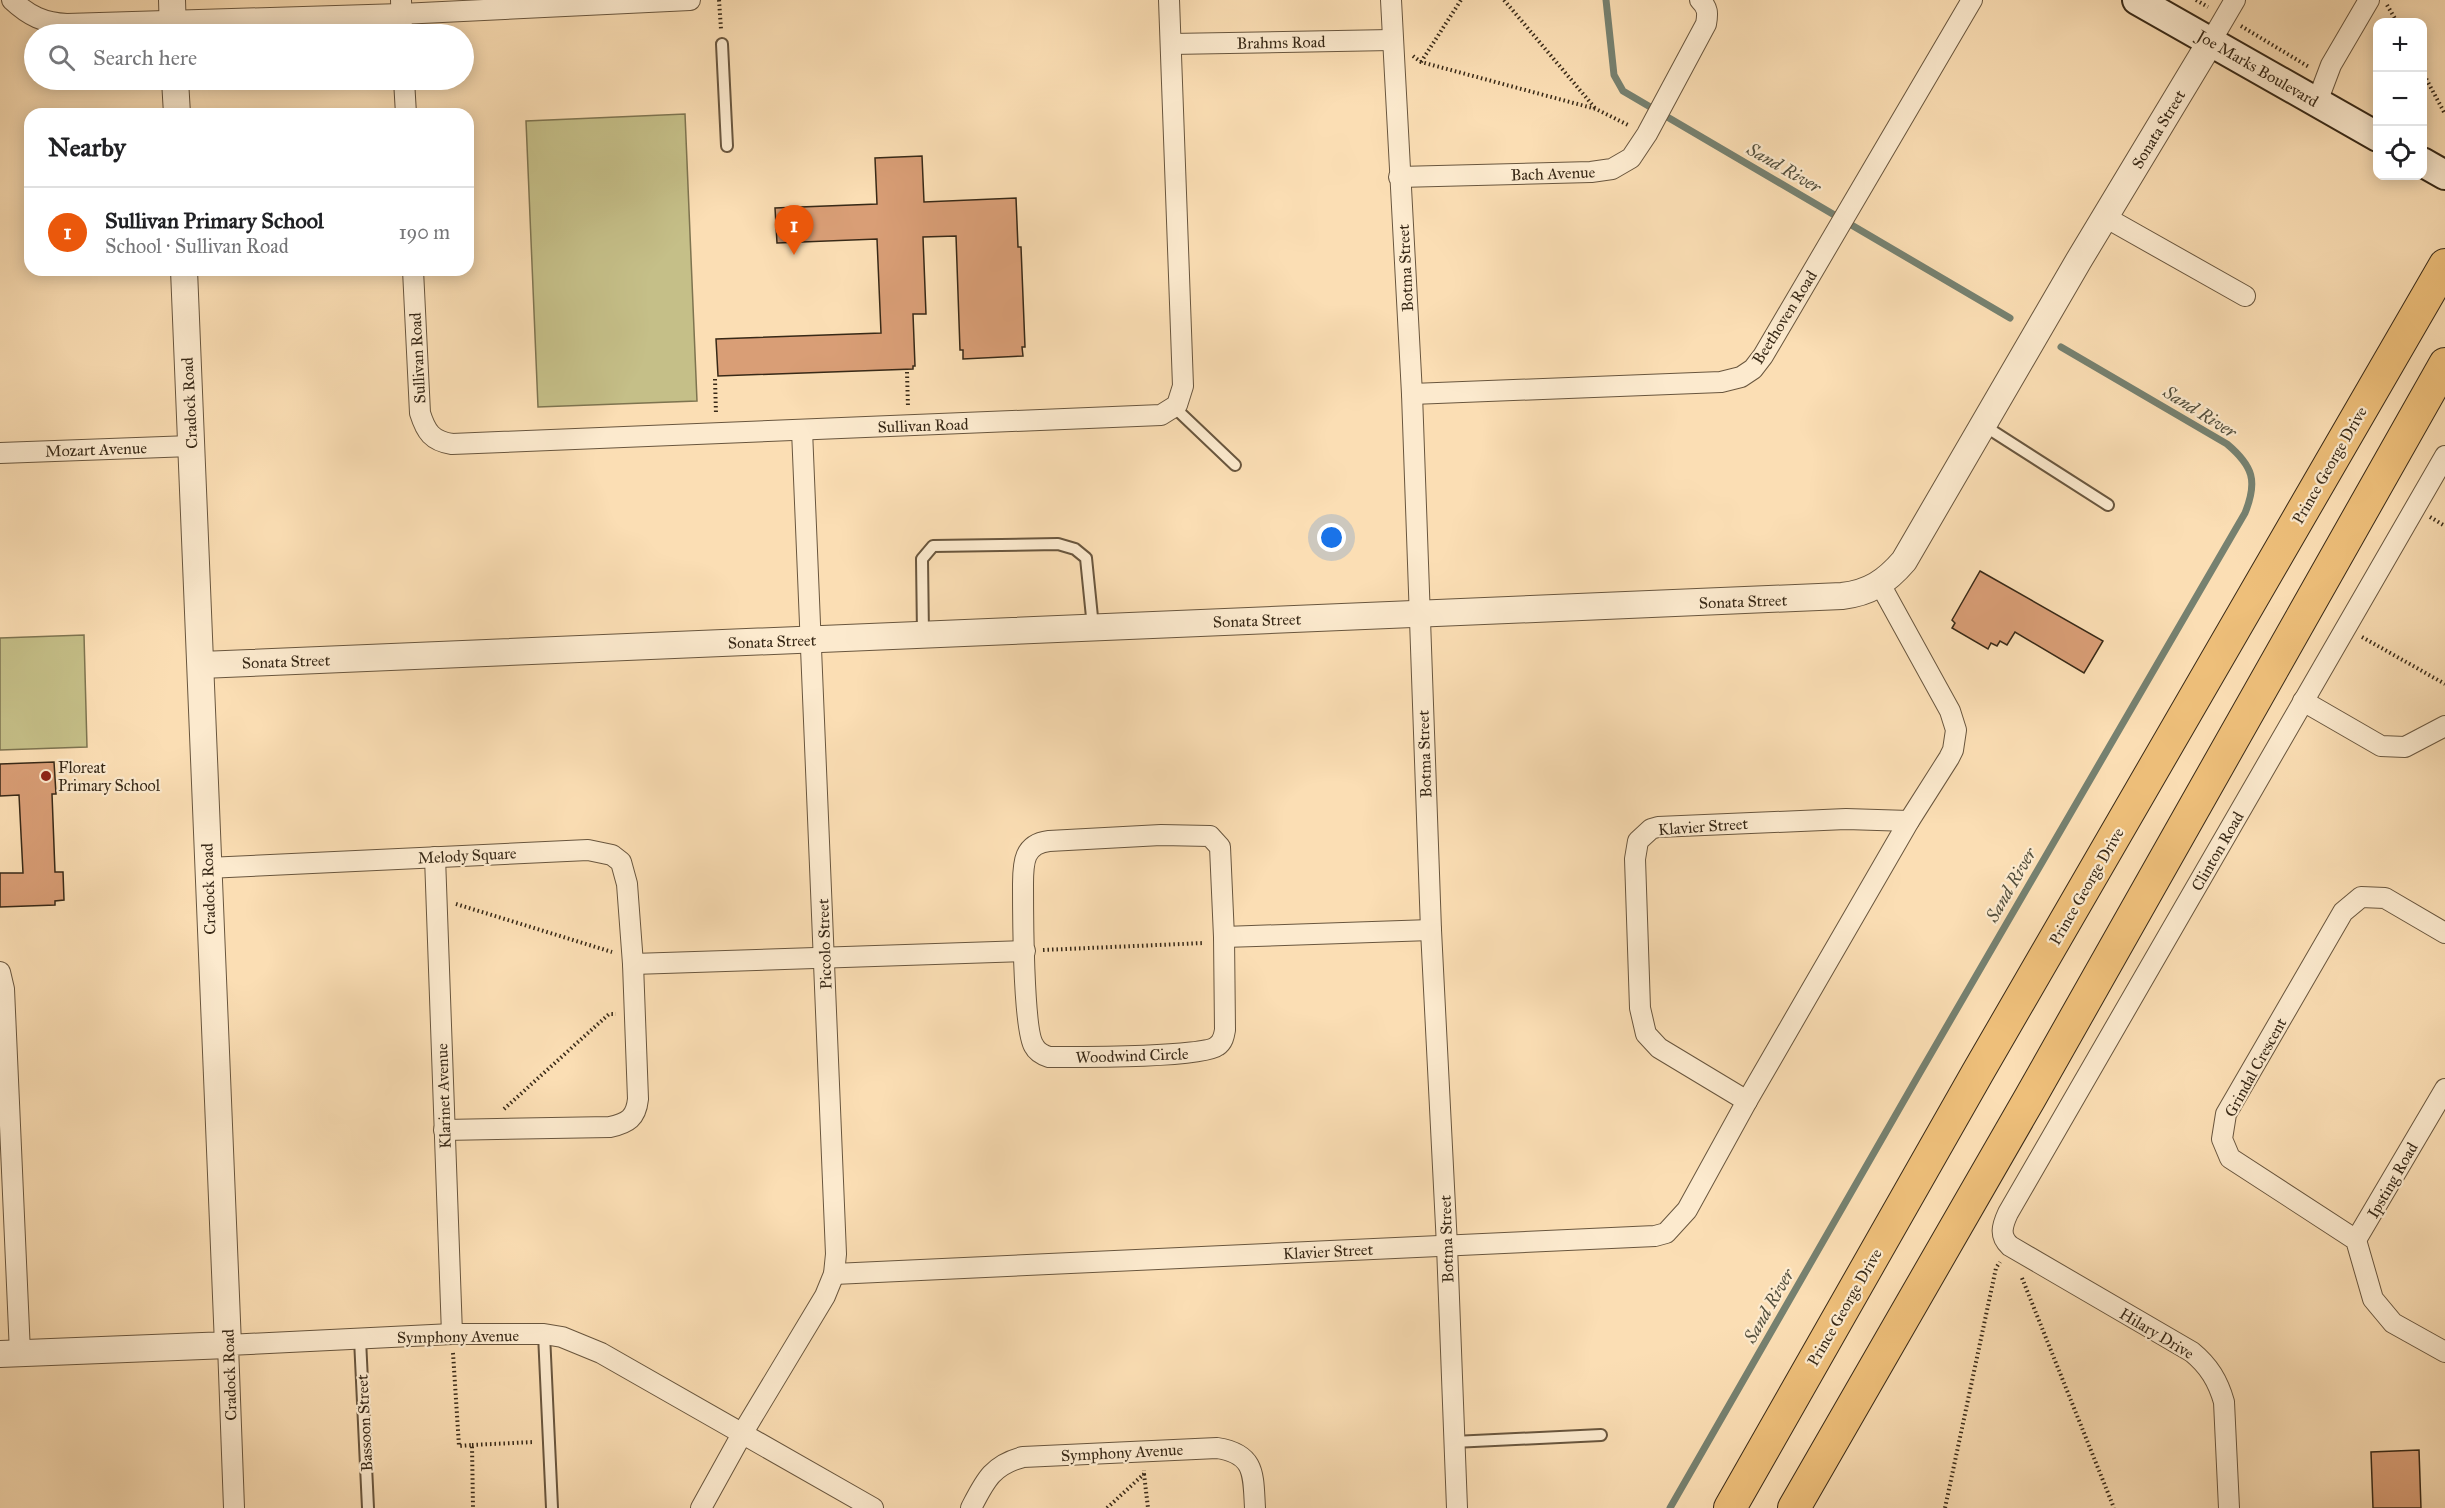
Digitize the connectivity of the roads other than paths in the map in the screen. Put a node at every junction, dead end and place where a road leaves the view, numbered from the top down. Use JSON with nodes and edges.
{"nodes":[{"id":1,"x":12,"y":0,"type":"edge"},
{"id":2,"x":690,"y":0,"type":"edge"},
{"id":3,"x":1169,"y":0,"type":"edge"},
{"id":4,"x":1391,"y":0,"type":"edge"},
{"id":5,"x":1700,"y":0,"type":"edge"},
{"id":6,"x":1971,"y":0,"type":"edge"},
{"id":7,"x":2137,"y":0,"type":"edge"},
{"id":8,"x":2235,"y":0,"type":"edge"},
{"id":9,"x":2369,"y":0,"type":"edge"},
{"id":10,"x":401,"y":7,"type":"edge"},
{"id":11,"x":173,"y":18,"type":"edge"},
{"id":12,"x":402,"y":24,"type":"edge"},
{"id":13,"x":1391,"y":40,"type":"junction"},
{"id":14,"x":2211,"y":41,"type":"junction"},
{"id":15,"x":722,"y":44,"type":"road end"},
{"id":16,"x":1172,"y":44,"type":"junction"},
{"id":17,"x":176,"y":90,"type":"edge"},
{"id":18,"x":405,"y":90,"type":"edge"},
{"id":19,"x":2317,"y":102,"type":"junction"},
{"id":20,"x":177,"y":108,"type":"edge"},
{"id":21,"x":406,"y":108,"type":"edge"},
{"id":22,"x":2373,"y":133,"type":"edge"},
{"id":23,"x":727,"y":146,"type":"dead end"},
{"id":24,"x":2427,"y":165,"type":"edge"},
{"id":25,"x":2445,"y":175,"type":"edge"},
{"id":26,"x":1399,"y":177,"type":"junction"},
{"id":27,"x":2105,"y":217,"type":"junction"},
{"id":28,"x":2445,"y":265,"type":"edge"},
{"id":29,"x":184,"y":276,"type":"edge"},
{"id":30,"x":412,"y":276,"type":"edge"},
{"id":31,"x":2245,"y":296,"type":"dead end"},
{"id":32,"x":2445,"y":364,"type":"edge"},
{"id":33,"x":1412,"y":394,"type":"junction"},
{"id":34,"x":1174,"y":407,"type":"junction"},
{"id":35,"x":1983,"y":425,"type":"junction"},
{"id":36,"x":802,"y":430,"type":"junction"},
{"id":37,"x":191,"y":446,"type":"junction"},
{"id":38,"x":0,"y":453,"type":"edge"},
{"id":39,"x":2445,"y":456,"type":"edge"},
{"id":40,"x":1235,"y":465,"type":"dead end"},
{"id":41,"x":2108,"y":506,"type":"dead end"},
{"id":42,"x":1881,"y":584,"type":"junction"},
{"id":43,"x":1419,"y":614,"type":"junction"},
{"id":44,"x":1093,"y":627,"type":"junction"},
{"id":45,"x":923,"y":634,"type":"junction"},
{"id":46,"x":811,"y":639,"type":"junction"},
{"id":47,"x":201,"y":665,"type":"junction"},
{"id":48,"x":2303,"y":701,"type":"junction"},
{"id":49,"x":2445,"y":726,"type":"edge"},
{"id":50,"x":1909,"y":821,"type":"junction"},
{"id":51,"x":435,"y":857,"type":"junction"},
{"id":52,"x":207,"y":868,"type":"junction"},
{"id":53,"x":1431,"y":930,"type":"junction"},
{"id":54,"x":2445,"y":933,"type":"edge"},
{"id":55,"x":1224,"y":937,"type":"junction"},
{"id":56,"x":1025,"y":951,"type":"junction"},
{"id":57,"x":824,"y":957,"type":"junction"},
{"id":58,"x":633,"y":964,"type":"junction"},
{"id":59,"x":0,"y":972,"type":"edge"},
{"id":60,"x":2445,"y":1089,"type":"edge"},
{"id":61,"x":1747,"y":1101,"type":"junction"},
{"id":62,"x":444,"y":1130,"type":"junction"},
{"id":63,"x":5,"y":1150,"type":"edge"},
{"id":64,"x":2356,"y":1240,"type":"junction"},
{"id":65,"x":1447,"y":1246,"type":"junction"},
{"id":66,"x":2010,"y":1246,"type":"joint"},
{"id":67,"x":834,"y":1274,"type":"junction"},
{"id":68,"x":452,"y":1334,"type":"junction"},
{"id":69,"x":544,"y":1334,"type":"junction"},
{"id":70,"x":360,"y":1339,"type":"junction"},
{"id":71,"x":228,"y":1345,"type":"junction"},
{"id":72,"x":2445,"y":1352,"type":"edge"},
{"id":73,"x":10,"y":1354,"type":"edge"},
{"id":74,"x":742,"y":1434,"type":"junction"},
{"id":75,"x":1601,"y":1436,"type":"dead end"},
{"id":76,"x":1453,"y":1442,"type":"junction"},
{"id":77,"x":234,"y":1508,"type":"edge"},
{"id":78,"x":368,"y":1508,"type":"edge"},
{"id":79,"x":552,"y":1508,"type":"edge"},
{"id":80,"x":701,"y":1508,"type":"edge"},
{"id":81,"x":873,"y":1508,"type":"edge"},
{"id":82,"x":971,"y":1508,"type":"edge"},
{"id":83,"x":1255,"y":1508,"type":"edge"},
{"id":84,"x":1457,"y":1508,"type":"edge"},
{"id":85,"x":1730,"y":1508,"type":"edge"},
{"id":86,"x":1794,"y":1508,"type":"edge"},
{"id":87,"x":2229,"y":1508,"type":"edge"}],
"edges":[{"from":1,"to":11,"type":"street"},
{"from":2,"to":10,"type":"street"},
{"from":3,"to":16,"type":"street"},
{"from":4,"to":13,"type":"street","name":"Botma Street"},
{"from":5,"to":26,"type":"street","name":"Bach Avenue"},
{"from":6,"to":33,"type":"street","name":"Beethoven Road"},
{"from":7,"to":14,"type":"main road","name":"Joe Marks Boulevard"},
{"from":8,"to":14,"type":"street"},
{"from":9,"to":19,"type":"street"},
{"from":10,"to":11,"type":"street"},
{"from":10,"to":12,"type":"street"},
{"from":13,"to":16,"type":"street","name":"Brahms Road"},
{"from":13,"to":26,"type":"street","name":"Botma Street"},
{"from":14,"to":19,"type":"main road","name":"Joe Marks Boulevard"},
{"from":14,"to":27,"type":"street","name":"Sonata Street"},
{"from":15,"to":23,"type":"lane"},
{"from":16,"to":34,"type":"street"},
{"from":17,"to":20,"type":"street"},
{"from":18,"to":21,"type":"street"},
{"from":19,"to":22,"type":"main road","name":"Joe Marks Boulevard"},
{"from":24,"to":25,"type":"main road"},
{"from":26,"to":33,"type":"street","name":"Botma Street"},
{"from":27,"to":31,"type":"street"},
{"from":27,"to":35,"type":"street","name":"Sonata Street"},
{"from":28,"to":85,"type":"main road","name":"Prince George Drive"},
{"from":29,"to":37,"type":"street","name":"Cradock Road"},
{"from":30,"to":36,"type":"street","name":"Sullivan Road"},
{"from":32,"to":86,"type":"main road"},
{"from":33,"to":43,"type":"street","name":"Botma Street"},
{"from":34,"to":36,"type":"street","name":"Sullivan Road"},
{"from":34,"to":40,"type":"lane"},
{"from":35,"to":41,"type":"lane"},
{"from":35,"to":42,"type":"street","name":"Sonata Street"},
{"from":36,"to":46,"type":"street","name":"Piccolo Street"},
{"from":37,"to":38,"type":"street","name":"Mozart Avenue"},
{"from":37,"to":47,"type":"street","name":"Cradock Road"},
{"from":39,"to":48,"type":"street","name":"Clinton Road"},
{"from":42,"to":43,"type":"street","name":"Sonata Street"},
{"from":42,"to":50,"type":"street","name":"Klavier Street"},
{"from":43,"to":44,"type":"street","name":"Sonata Street"},
{"from":43,"to":53,"type":"street","name":"Botma Street"},
{"from":44,"to":45,"type":"street","name":"Sonata Street"},
{"from":44,"to":45,"type":"lane"},
{"from":45,"to":46,"type":"street","name":"Sonata Street"},
{"from":46,"to":47,"type":"street","name":"Sonata Street"},
{"from":46,"to":57,"type":"street","name":"Piccolo Street"},
{"from":47,"to":52,"type":"street","name":"Cradock Road"},
{"from":48,"to":49,"type":"street"},
{"from":48,"to":66,"type":"street","name":"Clinton Road"},
{"from":50,"to":61,"type":"street","name":"Klavier Street"},
{"from":50,"to":61,"type":"street","name":"Klavier Street"},
{"from":51,"to":52,"type":"street","name":"Melody Square"},
{"from":51,"to":58,"type":"street","name":"Melody Square"},
{"from":51,"to":62,"type":"street","name":"Klarinet Avenue"},
{"from":52,"to":71,"type":"street","name":"Cradock Road"},
{"from":53,"to":55,"type":"street"},
{"from":53,"to":65,"type":"street","name":"Botma Street"},
{"from":54,"to":64,"type":"street","name":"Grindal Crescent"},
{"from":55,"to":56,"type":"street","name":"Woodwind Circle"},
{"from":55,"to":56,"type":"street","name":"Woodwind Circle"},
{"from":56,"to":57,"type":"street"},
{"from":57,"to":58,"type":"street"},
{"from":57,"to":67,"type":"street","name":"Piccolo Street"},
{"from":58,"to":62,"type":"street","name":"Melody Square"},
{"from":59,"to":63,"type":"street"},
{"from":60,"to":64,"type":"street","name":"Ipsting Road"},
{"from":61,"to":65,"type":"street","name":"Klavier Street"},
{"from":62,"to":68,"type":"street","name":"Klarinet Avenue"},
{"from":63,"to":73,"type":"street"},
{"from":64,"to":72,"type":"street"},
{"from":65,"to":67,"type":"street","name":"Klavier Street"},
{"from":65,"to":76,"type":"street","name":"Botma Street"},
{"from":66,"to":87,"type":"street","name":"Hilary Drive"},
{"from":67,"to":74,"type":"street","name":"Piccolo Street"},
{"from":68,"to":69,"type":"street","name":"Symphony Avenue"},
{"from":68,"to":70,"type":"street","name":"Symphony Avenue"},
{"from":69,"to":74,"type":"street","name":"Symphony Avenue"},
{"from":69,"to":79,"type":"lane"},
{"from":70,"to":71,"type":"street","name":"Symphony Avenue"},
{"from":70,"to":78,"type":"lane","name":"Bassoon Street"},
{"from":71,"to":73,"type":"street","name":"Symphony Avenue"},
{"from":71,"to":77,"type":"street","name":"Cradock Road"},
{"from":74,"to":80,"type":"street"},
{"from":74,"to":81,"type":"street","name":"Symphony Avenue"},
{"from":75,"to":76,"type":"lane"},
{"from":76,"to":84,"type":"street","name":"Botma Street"},
{"from":82,"to":83,"type":"street","name":"Symphony Avenue"}]}
